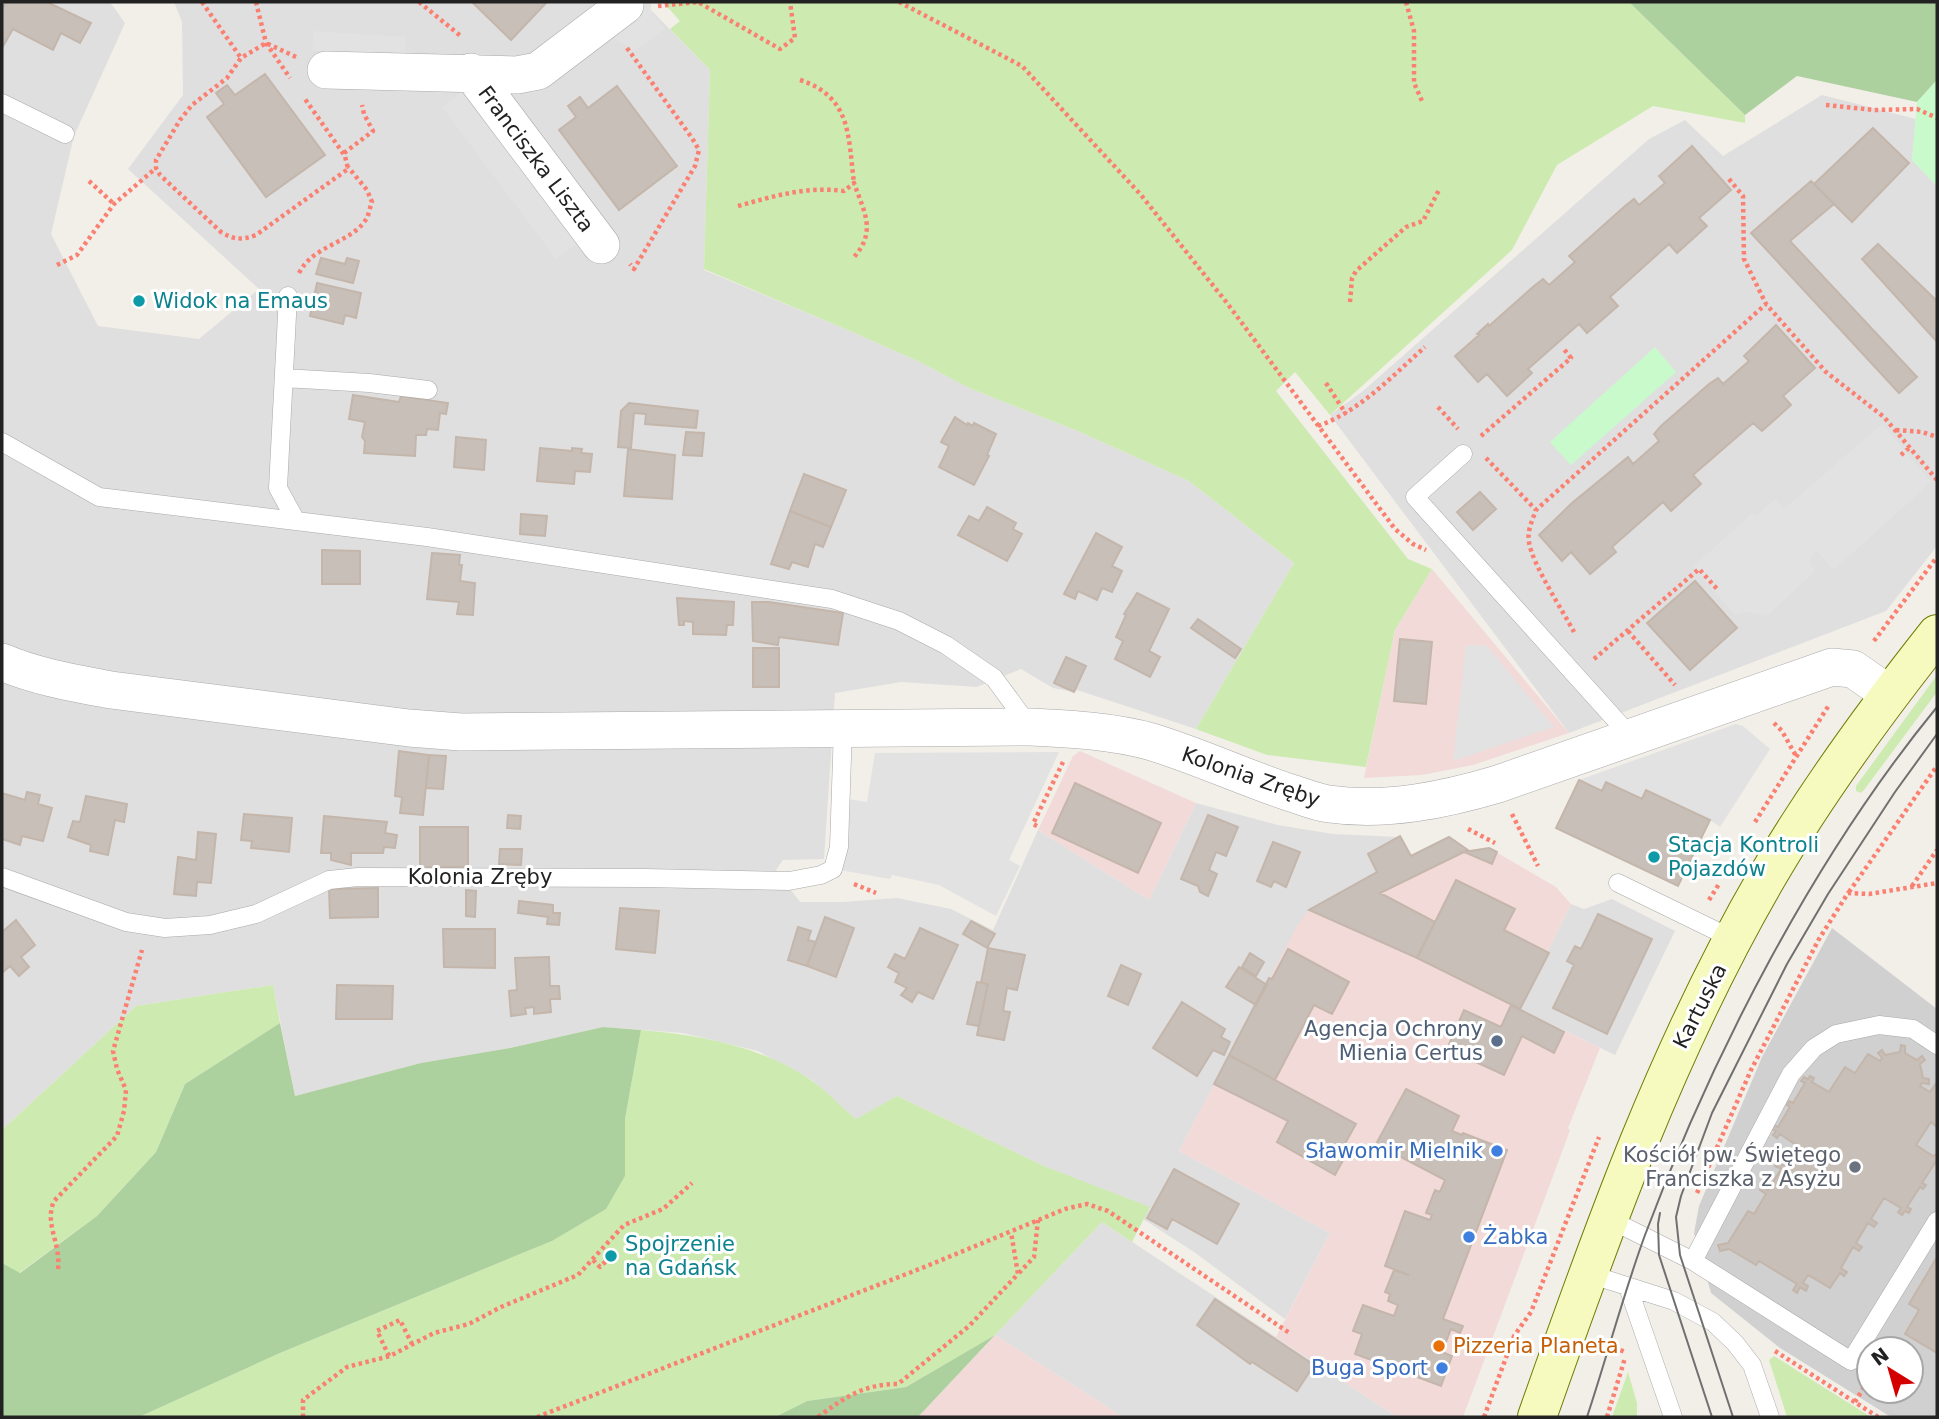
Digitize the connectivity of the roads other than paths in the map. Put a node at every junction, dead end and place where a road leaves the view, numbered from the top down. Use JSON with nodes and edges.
{"nodes":[{"id":1,"x":616,"y":11,"type":"edge"},
{"id":2,"x":471,"y":72,"type":"junction"},
{"id":3,"x":312,"y":80,"type":"road end"},
{"id":4,"x":2,"y":103,"type":"edge"},
{"id":5,"x":65,"y":134,"type":"dead end"},
{"id":6,"x":601,"y":245,"type":"road end"},
{"id":7,"x":288,"y":296,"type":"road end"},
{"id":8,"x":284,"y":378,"type":"junction"},
{"id":9,"x":428,"y":390,"type":"dead end"},
{"id":10,"x":2,"y":442,"type":"edge"},
{"id":11,"x":1462,"y":454,"type":"road end"},
{"id":12,"x":296,"y":522,"type":"junction"},
{"id":13,"x":1937,"y":634,"type":"edge"},
{"id":14,"x":2,"y":662,"type":"edge"},
{"id":15,"x":1889,"y":694,"type":"junction"},
{"id":16,"x":1030,"y":727,"type":"junction"},
{"id":17,"x":843,"y":729,"type":"junction"},
{"id":18,"x":1632,"y":738,"type":"junction"},
{"id":19,"x":2,"y":877,"type":"edge"},
{"id":20,"x":1618,"y":883,"type":"dead end"},
{"id":21,"x":1733,"y":939,"type":"junction"},
{"id":22,"x":1937,"y":1045,"type":"edge"},
{"id":23,"x":1609,"y":1219,"type":"junction"},
{"id":24,"x":1937,"y":1221,"type":"edge"},
{"id":25,"x":1693,"y":1261,"type":"junction"},
{"id":26,"x":1589,"y":1274,"type":"junction"},
{"id":27,"x":1628,"y":1287,"type":"junction"},
{"id":28,"x":1537,"y":1417,"type":"edge"},
{"id":29,"x":1673,"y":1417,"type":"edge"},
{"id":30,"x":1770,"y":1417,"type":"edge"}],
"edges":[{"from":1,"to":2,"type":"street","name":"Franciszka Liszta"},
{"from":2,"to":3,"type":"street","name":"Franciszka Liszta"},
{"from":2,"to":6,"type":"street","name":"Franciszka Liszta"},
{"from":4,"to":5,"type":"lane"},
{"from":7,"to":8,"type":"lane"},
{"from":8,"to":9,"type":"lane"},
{"from":8,"to":12,"type":"lane"},
{"from":10,"to":12,"type":"lane"},
{"from":11,"to":18,"type":"lane"},
{"from":12,"to":16,"type":"lane"},
{"from":13,"to":15,"type":"main road","name":"Kartuska"},
{"from":14,"to":17,"type":"street","name":"Kolonia Zręby"},
{"from":15,"to":18,"type":"street","name":"Kolonia Zręby"},
{"from":15,"to":21,"type":"main road","name":"Kartuska"},
{"from":16,"to":17,"type":"street","name":"Kolonia Zręby"},
{"from":16,"to":18,"type":"street","name":"Kolonia Zręby"},
{"from":17,"to":19,"type":"lane","name":"Kolonia Zręby"},
{"from":20,"to":21,"type":"lane"},
{"from":21,"to":23,"type":"main road","name":"Kartuska"},
{"from":22,"to":25,"type":"lane"},
{"from":23,"to":25,"type":"lane"},
{"from":23,"to":26,"type":"main road","name":"Kartuska"},
{"from":24,"to":25,"type":"lane"},
{"from":26,"to":27,"type":"lane"},
{"from":26,"to":28,"type":"main road","name":"Kartuska"},
{"from":27,"to":29,"type":"lane"},
{"from":27,"to":30,"type":"lane"}]}
